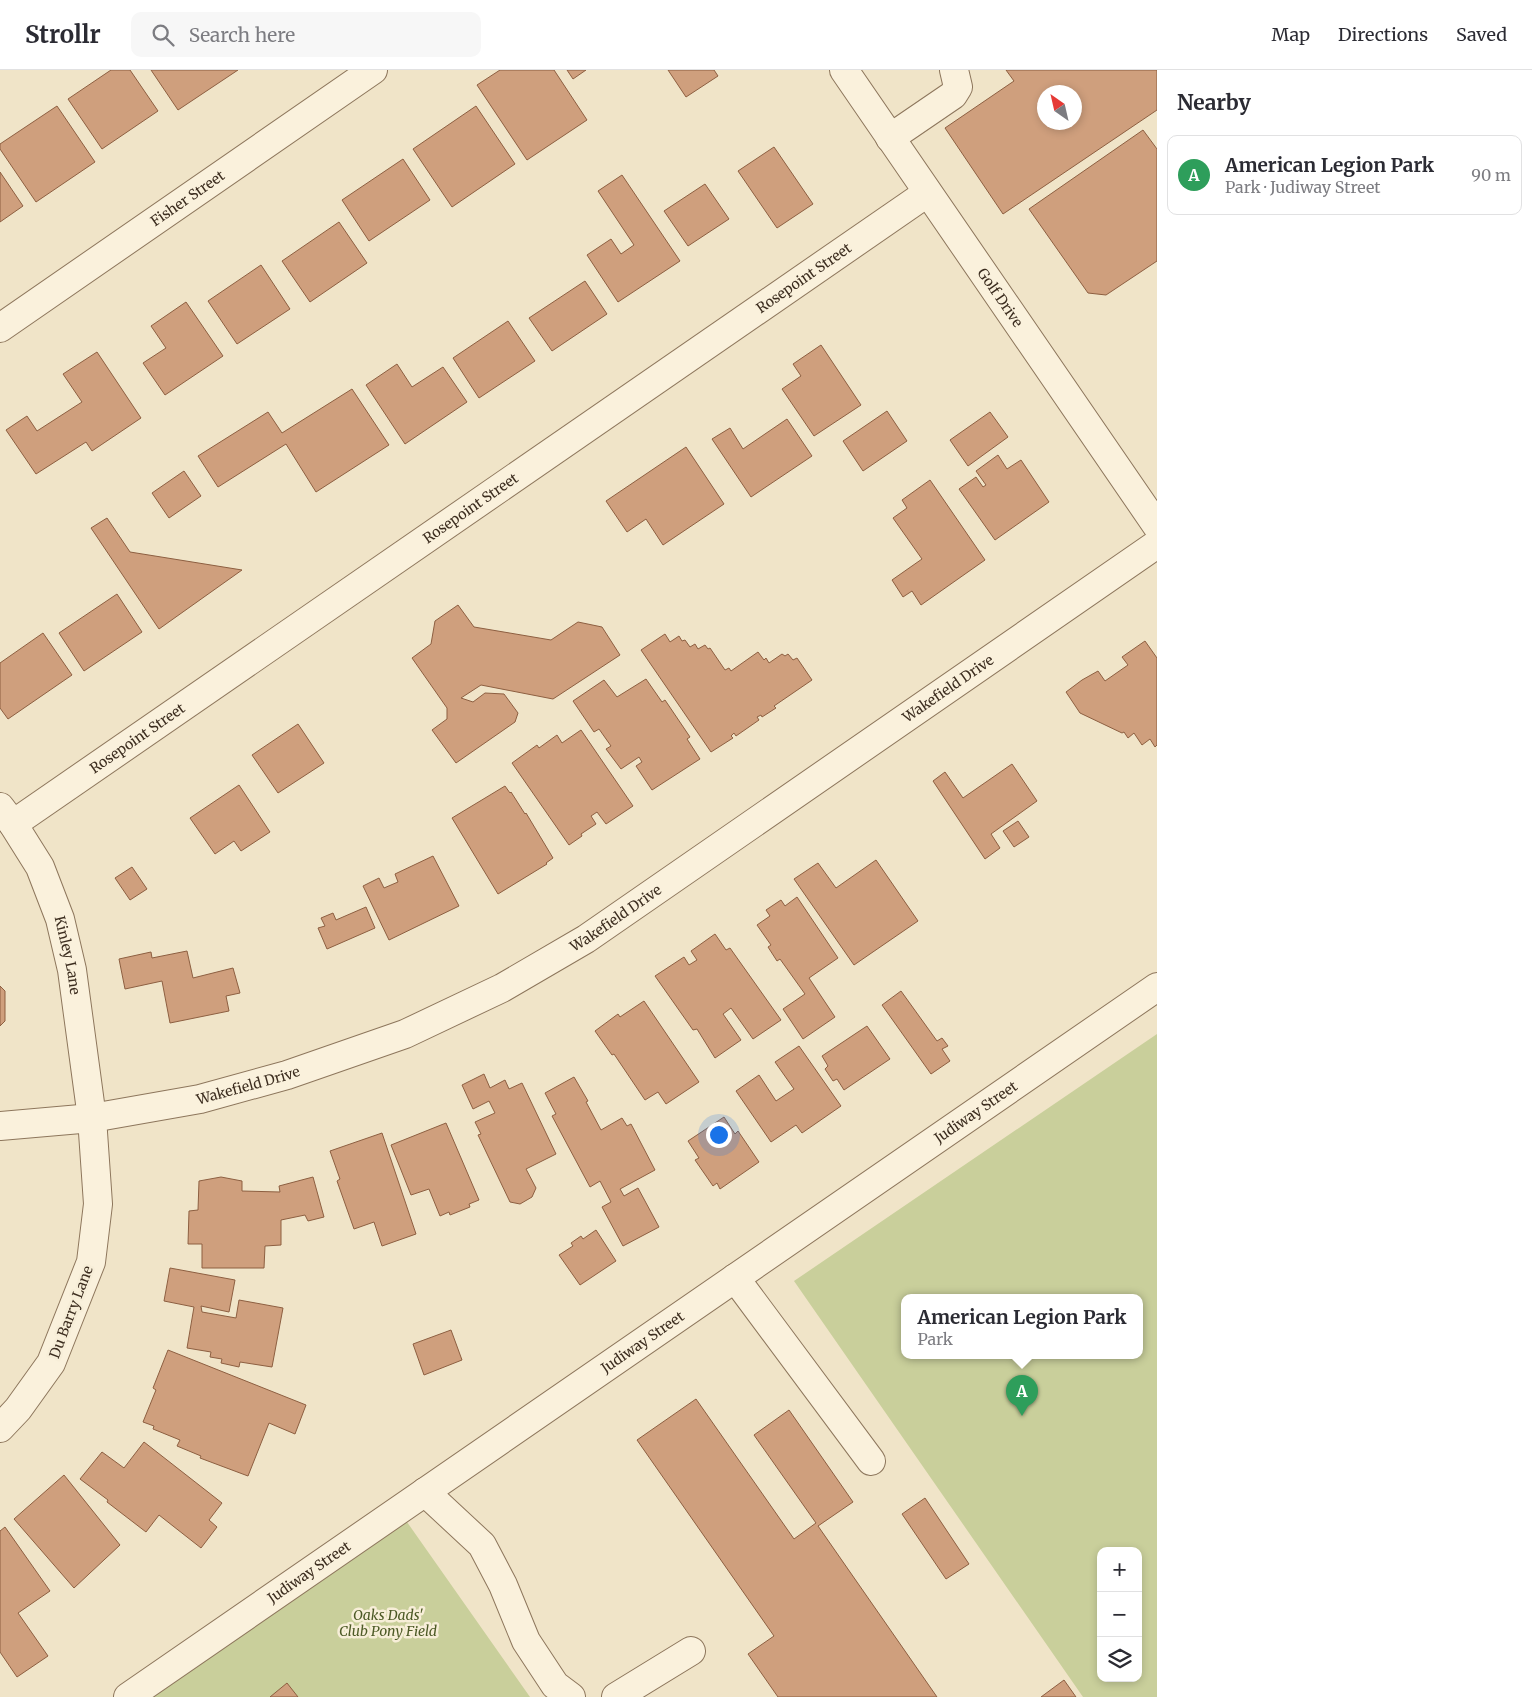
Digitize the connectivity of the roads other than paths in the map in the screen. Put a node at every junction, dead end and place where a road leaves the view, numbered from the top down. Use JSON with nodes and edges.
{"nodes":[{"id":1,"x":373,"y":70,"type":"edge"},
{"id":2,"x":844,"y":70,"type":"edge"},
{"id":3,"x":954,"y":70,"type":"edge"},
{"id":4,"x":890,"y":138,"type":"junction"},
{"id":5,"x":927,"y":193,"type":"junction"},
{"id":6,"x":0,"y":328,"type":"edge"},
{"id":7,"x":1157,"y":526,"type":"edge"},
{"id":8,"x":1157,"y":544,"type":"edge"},
{"id":9,"x":7,"y":815,"type":"edge"},
{"id":10,"x":1157,"y":987,"type":"edge"},
{"id":11,"x":92,"y":1118,"type":"junction"},
{"id":12,"x":0,"y":1126,"type":"edge"},
{"id":13,"x":734,"y":1278,"type":"junction"},
{"id":14,"x":0,"y":1428,"type":"edge"},
{"id":15,"x":871,"y":1460,"type":"dead end"},
{"id":16,"x":425,"y":1492,"type":"junction"},
{"id":17,"x":690,"y":1651,"type":"dead end"},
{"id":18,"x":128,"y":1697,"type":"edge"},
{"id":19,"x":570,"y":1697,"type":"edge"},
{"id":20,"x":616,"y":1697,"type":"edge"}],
"edges":[{"from":1,"to":6,"type":"street","name":"Fisher Street"},
{"from":2,"to":4,"type":"street","name":"Golf Drive"},
{"from":3,"to":4,"type":"street"},
{"from":4,"to":5,"type":"street","name":"Golf Drive"},
{"from":5,"to":7,"type":"street","name":"Golf Drive"},
{"from":5,"to":9,"type":"street","name":"Rosepoint Street"},
{"from":8,"to":11,"type":"street","name":"Wakefield Drive"},
{"from":9,"to":11,"type":"street","name":"Kinley Lane"},
{"from":10,"to":13,"type":"street","name":"Judiway Street"},
{"from":11,"to":12,"type":"street","name":"Wakefield Drive"},
{"from":11,"to":14,"type":"street","name":"Du Barry Lane"},
{"from":13,"to":15,"type":"street"},
{"from":13,"to":16,"type":"street","name":"Judiway Street"},
{"from":16,"to":18,"type":"street","name":"Judiway Street"},
{"from":16,"to":19,"type":"street"},
{"from":17,"to":20,"type":"street"}]}
